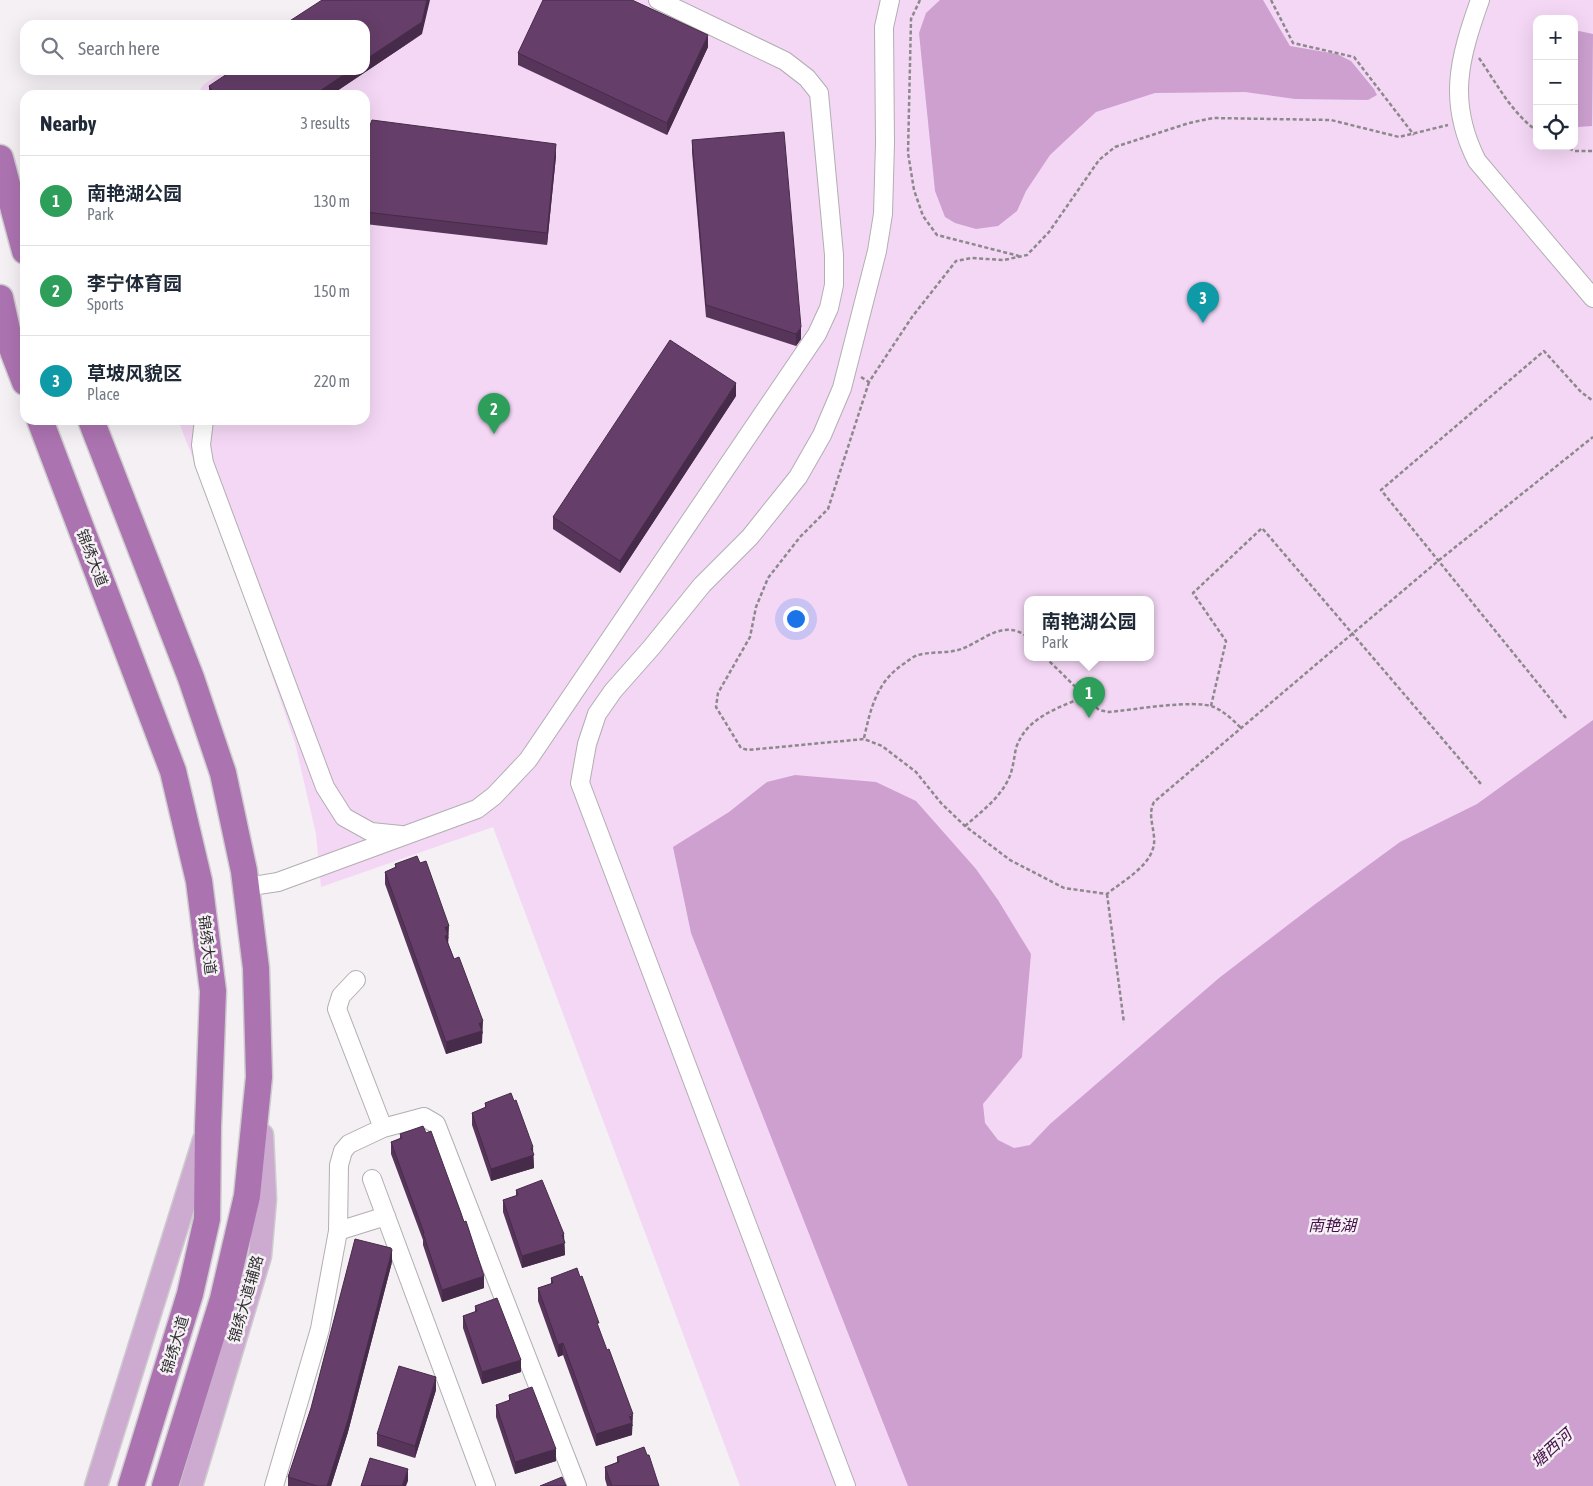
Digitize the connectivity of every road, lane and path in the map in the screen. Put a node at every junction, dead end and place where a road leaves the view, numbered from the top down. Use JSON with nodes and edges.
{"nodes":[{"id":1,"x":658,"y":0,"type":"edge"},
{"id":2,"x":890,"y":0,"type":"edge"},
{"id":3,"x":920,"y":0,"type":"edge"},
{"id":4,"x":1271,"y":0,"type":"edge"},
{"id":5,"x":1480,"y":0,"type":"edge"},
{"id":6,"x":1465,"y":42,"type":"junction"},
{"id":7,"x":1461,"y":121,"type":"junction"},
{"id":8,"x":1533,"y":128,"type":"edge"},
{"id":9,"x":1414,"y":135,"type":"junction"},
{"id":10,"x":1572,"y":150,"type":"edge"},
{"id":11,"x":1593,"y":151,"type":"edge"},
{"id":12,"x":0,"y":158,"type":"edge"},
{"id":13,"x":20,"y":232,"type":"edge"},
{"id":14,"x":1020,"y":257,"type":"junction"},
{"id":15,"x":0,"y":298,"type":"edge"},
{"id":16,"x":1593,"y":298,"type":"edge"},
{"id":17,"x":847,"y":368,"type":"junction"},
{"id":18,"x":20,"y":369,"type":"edge"},
{"id":19,"x":869,"y":382,"type":"junction"},
{"id":20,"x":1593,"y":401,"type":"edge"},
{"id":21,"x":42,"y":425,"type":"edge"},
{"id":22,"x":93,"y":425,"type":"edge"},
{"id":23,"x":203,"y":425,"type":"edge"},
{"id":24,"x":1593,"y":437,"type":"edge"},
{"id":25,"x":1438,"y":561,"type":"junction"},
{"id":26,"x":1353,"y":634,"type":"junction"},
{"id":27,"x":1024,"y":635,"type":"edge"},
{"id":28,"x":1049,"y":661,"type":"edge"},
{"id":29,"x":1084,"y":697,"type":"junction"},
{"id":30,"x":1211,"y":706,"type":"junction"},
{"id":31,"x":1566,"y":718,"type":"dead end"},
{"id":32,"x":1242,"y":729,"type":"junction"},
{"id":33,"x":864,"y":739,"type":"junction"},
{"id":34,"x":1480,"y":784,"type":"dead end"},
{"id":35,"x":965,"y":826,"type":"junction"},
{"id":36,"x":407,"y":836,"type":"junction"},
{"id":37,"x":246,"y":887,"type":"junction"},
{"id":38,"x":1107,"y":894,"type":"junction"},
{"id":39,"x":356,"y":980,"type":"dead end"},
{"id":40,"x":1124,"y":1023,"type":"dead end"},
{"id":41,"x":259,"y":1077,"type":"junction"},
{"id":42,"x":208,"y":1127,"type":"junction"},
{"id":43,"x":383,"y":1128,"type":"junction"},
{"id":44,"x":372,"y":1179,"type":"dead end"},
{"id":45,"x":386,"y":1216,"type":"junction"},
{"id":46,"x":338,"y":1231,"type":"junction"},
{"id":47,"x":96,"y":1486,"type":"edge"},
{"id":48,"x":131,"y":1486,"type":"edge"},
{"id":49,"x":165,"y":1486,"type":"edge"},
{"id":50,"x":191,"y":1486,"type":"edge"},
{"id":51,"x":274,"y":1486,"type":"edge"},
{"id":52,"x":486,"y":1486,"type":"edge"},
{"id":53,"x":577,"y":1486,"type":"edge"},
{"id":54,"x":846,"y":1486,"type":"edge"}],
"edges":[{"from":1,"to":36,"type":"lane"},
{"from":2,"to":17,"type":"lane"},
{"from":3,"to":14,"type":"path"},
{"from":4,"to":9,"type":"path"},
{"from":5,"to":6,"type":"lane"},
{"from":6,"to":7,"type":"lane"},
{"from":6,"to":8,"type":"path"},
{"from":7,"to":9,"type":"path"},
{"from":7,"to":16,"type":"lane"},
{"from":9,"to":14,"type":"path"},
{"from":10,"to":11,"type":"path"},
{"from":12,"to":13,"type":"highway"},
{"from":14,"to":19,"type":"path"},
{"from":15,"to":18,"type":"highway"},
{"from":17,"to":19,"type":"path"},
{"from":17,"to":54,"type":"lane"},
{"from":19,"to":33,"type":"path"},
{"from":20,"to":25,"type":"path"},
{"from":21,"to":42,"type":"highway","name":"锦绣大道"},
{"from":22,"to":37,"type":"highway"},
{"from":23,"to":36,"type":"lane"},
{"from":24,"to":25,"type":"path"},
{"from":25,"to":26,"type":"path"},
{"from":25,"to":31,"type":"path"},
{"from":26,"to":30,"type":"path"},
{"from":26,"to":32,"type":"path"},
{"from":26,"to":34,"type":"path"},
{"from":27,"to":33,"type":"path"},
{"from":28,"to":29,"type":"path"},
{"from":29,"to":30,"type":"path"},
{"from":29,"to":35,"type":"path"},
{"from":30,"to":32,"type":"path"},
{"from":32,"to":38,"type":"path"},
{"from":33,"to":35,"type":"path"},
{"from":35,"to":38,"type":"path"},
{"from":36,"to":37,"type":"lane"},
{"from":37,"to":41,"type":"highway"},
{"from":38,"to":40,"type":"path"},
{"from":39,"to":43,"type":"lane"},
{"from":41,"to":49,"type":"highway"},
{"from":41,"to":50,"type":"main road","name":"锦绣大道辅路"},
{"from":42,"to":47,"type":"main road"},
{"from":42,"to":48,"type":"highway","name":"锦绣大道"},
{"from":43,"to":46,"type":"lane"},
{"from":43,"to":53,"type":"lane"},
{"from":44,"to":45,"type":"lane"},
{"from":45,"to":46,"type":"lane"},
{"from":45,"to":52,"type":"lane"},
{"from":46,"to":51,"type":"lane"}]}
